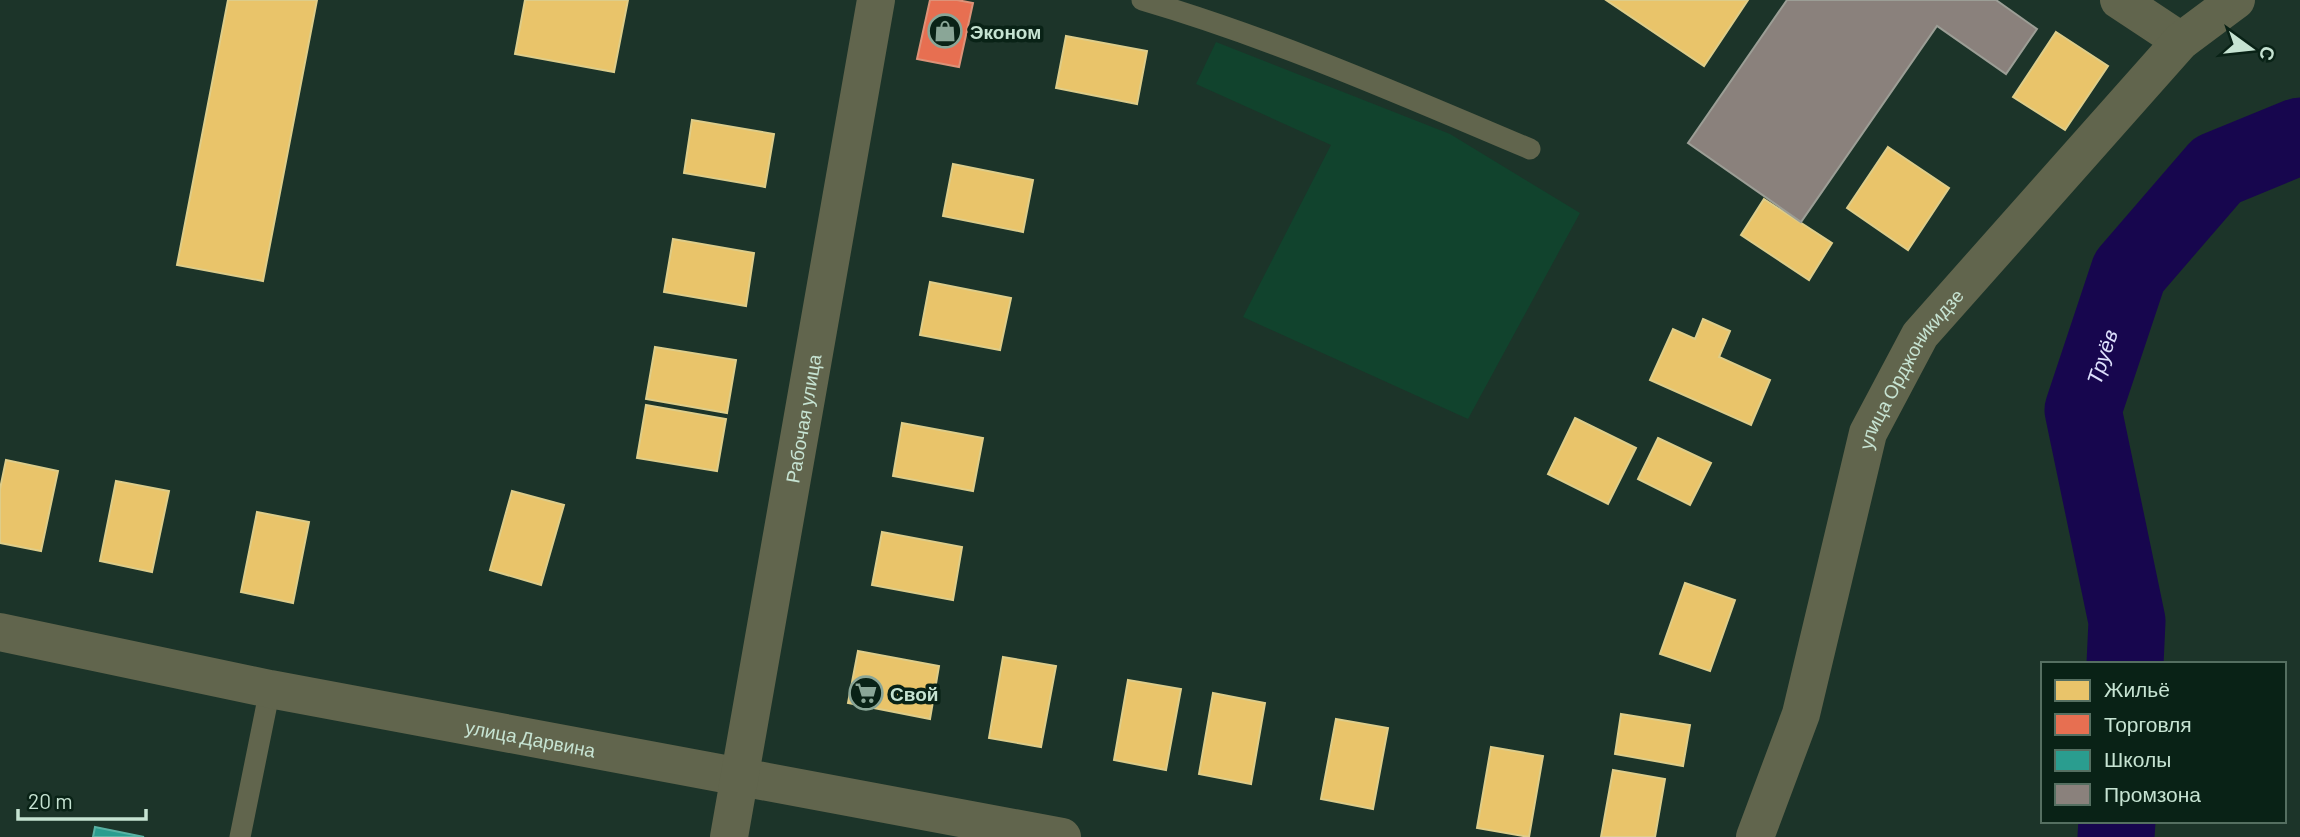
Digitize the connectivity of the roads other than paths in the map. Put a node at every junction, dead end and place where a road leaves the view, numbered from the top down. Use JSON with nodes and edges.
{"nodes":[{"id":1,"x":876,"y":0,"type":"edge"},
{"id":2,"x":1142,"y":0,"type":"edge"},
{"id":3,"x":2119,"y":0,"type":"edge"},
{"id":4,"x":2236,"y":0,"type":"edge"},
{"id":5,"x":2181,"y":41,"type":"junction"},
{"id":6,"x":1530,"y":149,"type":"dead end"},
{"id":7,"x":0,"y":632,"type":"edge"},
{"id":8,"x":271,"y":689,"type":"junction"},
{"id":9,"x":741,"y":778,"type":"junction"},
{"id":10,"x":240,"y":837,"type":"edge"},
{"id":11,"x":729,"y":837,"type":"edge"},
{"id":12,"x":1062,"y":837,"type":"edge"},
{"id":13,"x":1755,"y":837,"type":"edge"}],
"edges":[{"from":1,"to":9,"type":"street","name":"Рабочая улица"},
{"from":2,"to":6,"type":"lane"},
{"from":3,"to":5,"type":"street"},
{"from":4,"to":5,"type":"street","name":"улица Орджоникидзе"},
{"from":5,"to":13,"type":"street","name":"улица Орджоникидзе"},
{"from":7,"to":8,"type":"street","name":"улица Дарвина"},
{"from":8,"to":9,"type":"street","name":"улица Дарвина"},
{"from":8,"to":10,"type":"lane"},
{"from":9,"to":11,"type":"street","name":"Рабочая улица"},
{"from":9,"to":12,"type":"street","name":"улица Дарвина"}]}
